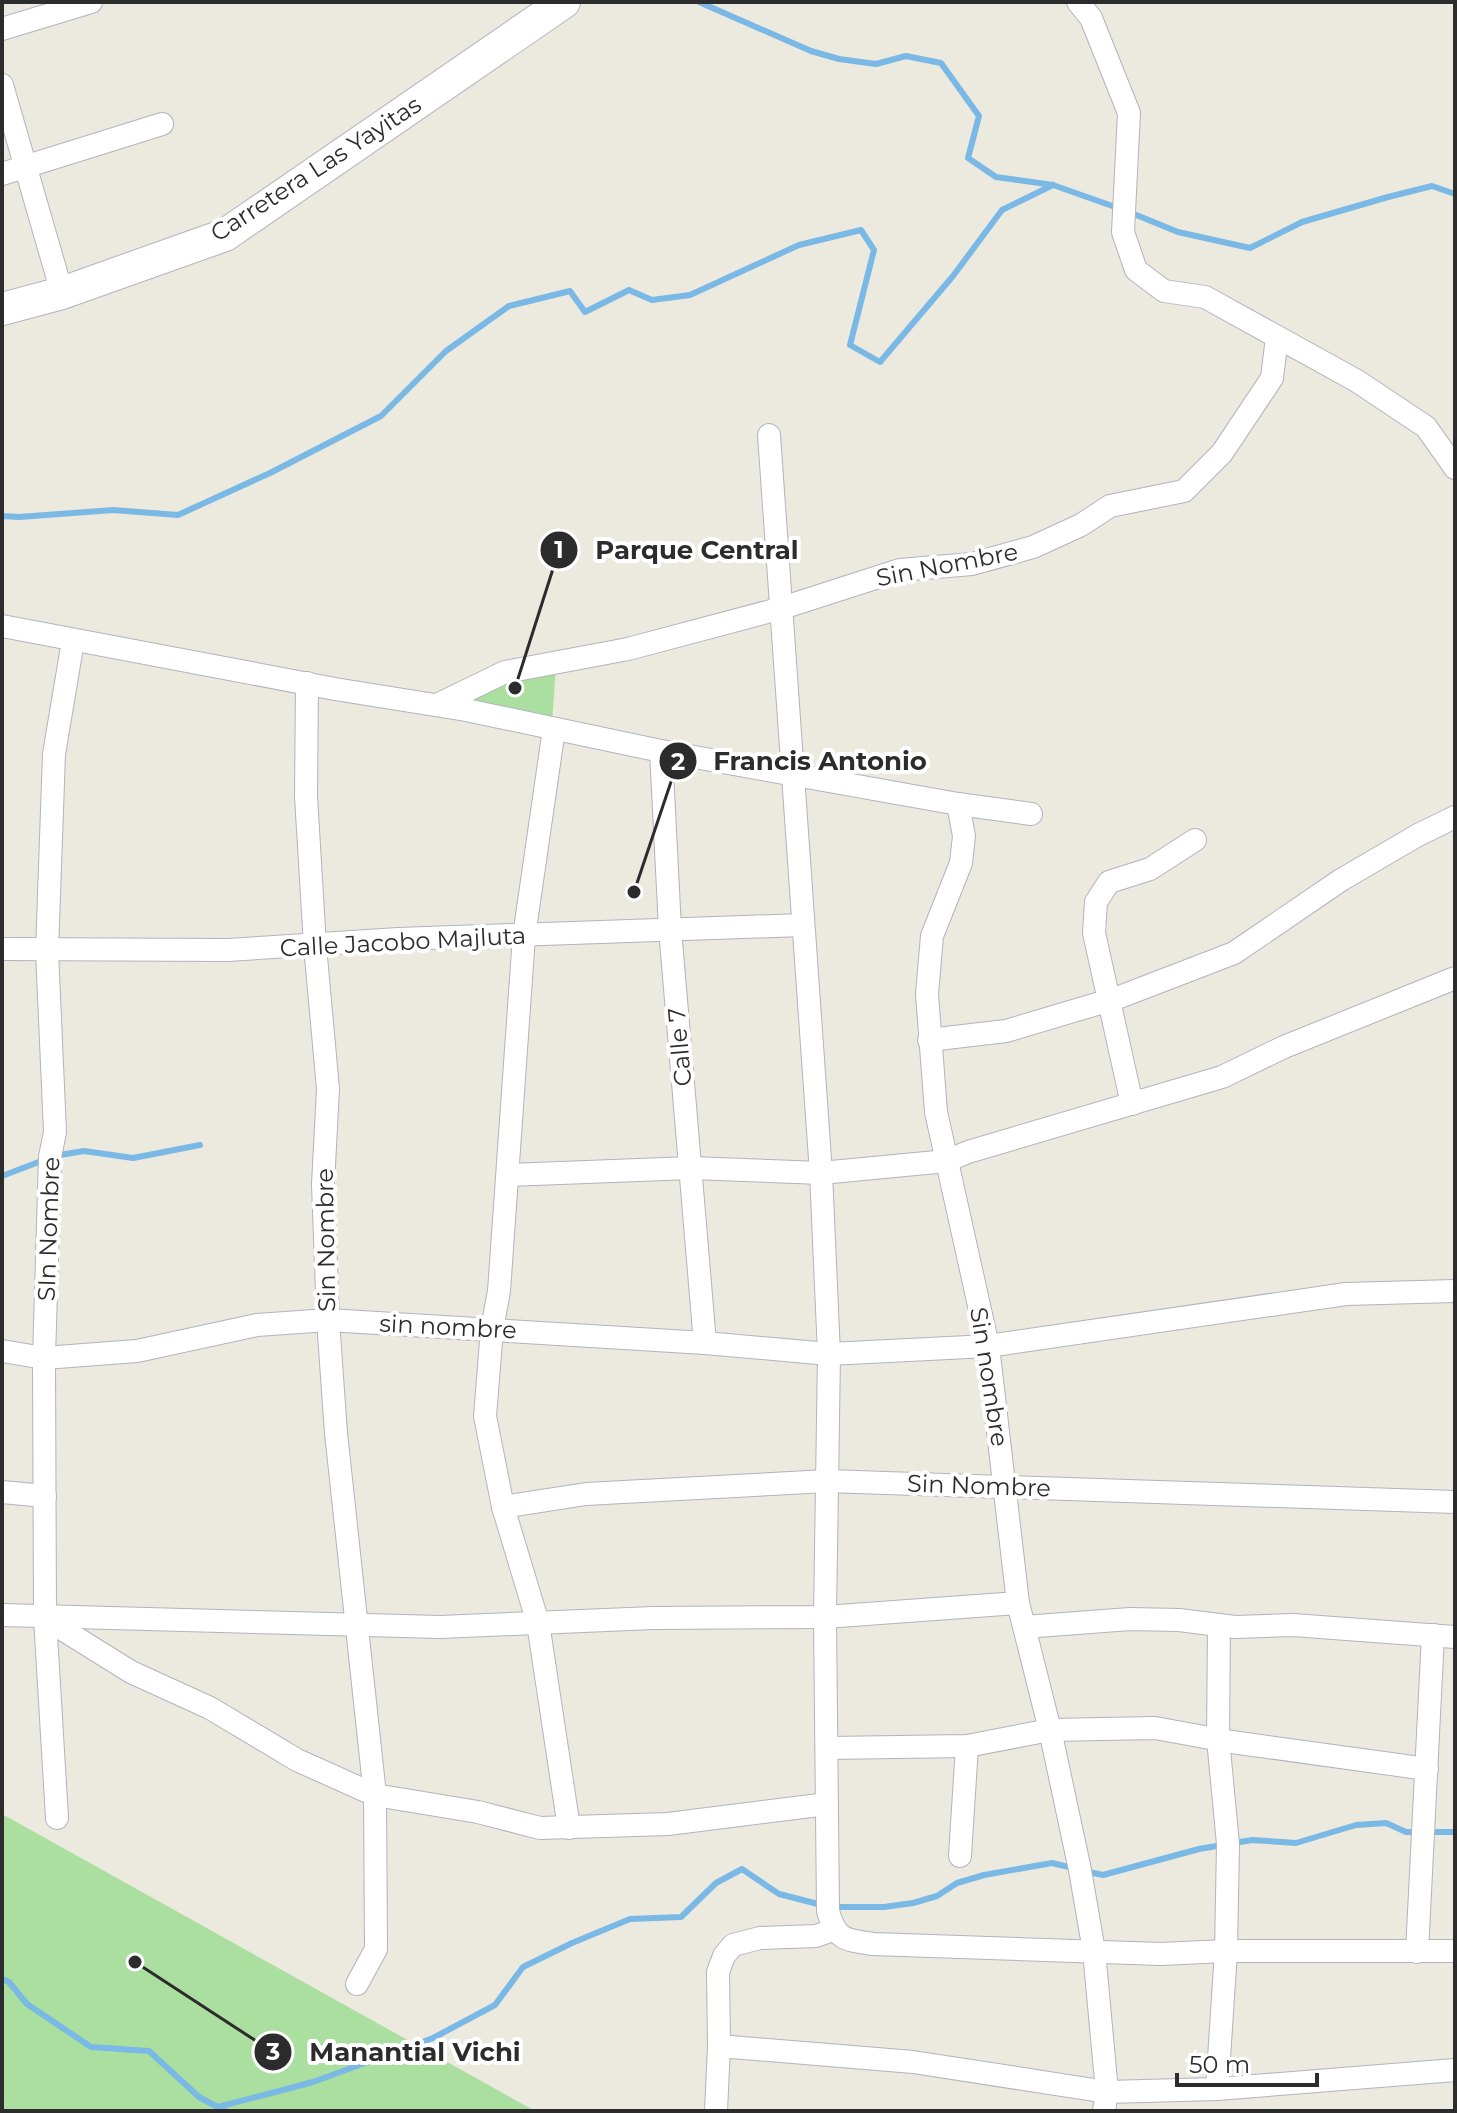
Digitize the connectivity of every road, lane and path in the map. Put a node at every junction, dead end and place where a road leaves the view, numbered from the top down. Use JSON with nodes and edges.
{"nodes":[{"id":1,"x":91,"y":2,"type":"edge"},
{"id":2,"x":564,"y":2,"type":"edge"},
{"id":3,"x":1078,"y":2,"type":"edge"},
{"id":4,"x":2,"y":29,"type":"edge"},
{"id":5,"x":2,"y":85,"type":"edge"},
{"id":6,"x":162,"y":124,"type":"dead end"},
{"id":7,"x":27,"y":167,"type":"junction"},
{"id":8,"x":2,"y":174,"type":"edge"},
{"id":9,"x":62,"y":293,"type":"junction"},
{"id":10,"x":2,"y":309,"type":"edge"},
{"id":11,"x":1277,"y":337,"type":"junction"},
{"id":12,"x":769,"y":435,"type":"dead end"},
{"id":13,"x":1455,"y":468,"type":"edge"},
{"id":14,"x":782,"y":608,"type":"junction"},
{"id":15,"x":2,"y":626,"type":"edge"},
{"id":16,"x":73,"y":641,"type":"junction"},
{"id":17,"x":307,"y":683,"type":"junction"},
{"id":18,"x":437,"y":705,"type":"junction"},
{"id":19,"x":554,"y":729,"type":"junction"},
{"id":20,"x":661,"y":751,"type":"junction"},
{"id":21,"x":793,"y":774,"type":"junction"},
{"id":22,"x":958,"y":804,"type":"junction"},
{"id":23,"x":1031,"y":814,"type":"dead end"},
{"id":24,"x":1455,"y":817,"type":"edge"},
{"id":25,"x":1195,"y":840,"type":"dead end"},
{"id":26,"x":803,"y":925,"type":"junction"},
{"id":27,"x":670,"y":929,"type":"junction"},
{"id":28,"x":524,"y":936,"type":"junction"},
{"id":29,"x":315,"y":946,"type":"junction"},
{"id":30,"x":2,"y":949,"type":"edge"},
{"id":31,"x":47,"y":951,"type":"junction"},
{"id":32,"x":1455,"y":978,"type":"edge"},
{"id":33,"x":1109,"y":1001,"type":"junction"},
{"id":34,"x":929,"y":1040,"type":"junction"},
{"id":35,"x":1132,"y":1104,"type":"junction"},
{"id":36,"x":947,"y":1161,"type":"junction"},
{"id":37,"x":691,"y":1168,"type":"junction"},
{"id":38,"x":821,"y":1173,"type":"junction"},
{"id":39,"x":508,"y":1175,"type":"junction"},
{"id":40,"x":1455,"y":1291,"type":"edge"},
{"id":41,"x":328,"y":1320,"type":"junction"},
{"id":42,"x":492,"y":1329,"type":"junction"},
{"id":43,"x":705,"y":1343,"type":"junction"},
{"id":44,"x":988,"y":1346,"type":"junction"},
{"id":45,"x":2,"y":1351,"type":"edge"},
{"id":46,"x":829,"y":1354,"type":"junction"},
{"id":47,"x":44,"y":1358,"type":"junction"},
{"id":48,"x":827,"y":1481,"type":"junction"},
{"id":49,"x":1005,"y":1487,"type":"junction"},
{"id":50,"x":2,"y":1492,"type":"edge"},
{"id":51,"x":45,"y":1496,"type":"junction"},
{"id":52,"x":1455,"y":1502,"type":"edge"},
{"id":53,"x":503,"y":1507,"type":"junction"},
{"id":54,"x":1018,"y":1603,"type":"junction"},
{"id":55,"x":2,"y":1615,"type":"edge"},
{"id":56,"x":825,"y":1617,"type":"junction"},
{"id":57,"x":45,"y":1618,"type":"junction"},
{"id":58,"x":538,"y":1623,"type":"junction"},
{"id":59,"x":355,"y":1624,"type":"junction"},
{"id":60,"x":1219,"y":1626,"type":"junction"},
{"id":61,"x":1024,"y":1627,"type":"junction"},
{"id":62,"x":1444,"y":1636,"type":"edge"},
{"id":63,"x":1050,"y":1730,"type":"junction"},
{"id":64,"x":1218,"y":1739,"type":"junction"},
{"id":65,"x":967,"y":1746,"type":"junction"},
{"id":66,"x":828,"y":1748,"type":"junction"},
{"id":67,"x":1427,"y":1769,"type":"junction"},
{"id":68,"x":375,"y":1795,"type":"junction"},
{"id":69,"x":827,"y":1804,"type":"junction"},
{"id":70,"x":57,"y":1818,"type":"dead end"},
{"id":71,"x":569,"y":1828,"type":"junction"},
{"id":72,"x":960,"y":1856,"type":"dead end"},
{"id":73,"x":833,"y":1930,"type":"junction"},
{"id":74,"x":1094,"y":1951,"type":"junction"},
{"id":75,"x":1226,"y":1951,"type":"junction"},
{"id":76,"x":1455,"y":1951,"type":"edge"},
{"id":77,"x":1417,"y":1952,"type":"junction"},
{"id":78,"x":357,"y":1984,"type":"dead end"},
{"id":79,"x":719,"y":2046,"type":"junction"},
{"id":80,"x":1455,"y":2070,"type":"edge"},
{"id":81,"x":1217,"y":2089,"type":"junction"},
{"id":82,"x":1106,"y":2102,"type":"edge"},
{"id":83,"x":716,"y":2111,"type":"edge"}],
"edges":[{"from":1,"to":4,"type":"street"},
{"from":2,"to":9,"type":"street","name":"Carretera Las Yayitas"},
{"from":3,"to":11,"type":"street"},
{"from":5,"to":7,"type":"street"},
{"from":6,"to":7,"type":"street"},
{"from":7,"to":8,"type":"street"},
{"from":7,"to":9,"type":"street"},
{"from":9,"to":10,"type":"street","name":"Carretera Las Yayitas"},
{"from":11,"to":13,"type":"street"},
{"from":11,"to":14,"type":"street","name":"Sin Nombre"},
{"from":12,"to":14,"type":"street"},
{"from":14,"to":18,"type":"street","name":"Sin Nombre"},
{"from":14,"to":21,"type":"street"},
{"from":15,"to":16,"type":"street"},
{"from":16,"to":17,"type":"street"},
{"from":16,"to":31,"type":"street","name":"SIn Nombre"},
{"from":17,"to":18,"type":"street"},
{"from":17,"to":29,"type":"street","name":"Sin Nombre"},
{"from":18,"to":19,"type":"street"},
{"from":19,"to":20,"type":"street"},
{"from":19,"to":28,"type":"street","name":"Sin Nombre"},
{"from":20,"to":21,"type":"street"},
{"from":20,"to":27,"type":"street","name":"Calle 7"},
{"from":21,"to":22,"type":"street"},
{"from":21,"to":26,"type":"street"},
{"from":22,"to":23,"type":"street"},
{"from":22,"to":34,"type":"street","name":"Sin nombre"},
{"from":24,"to":33,"type":"street"},
{"from":25,"to":33,"type":"street"},
{"from":26,"to":27,"type":"street","name":"Calle Jacobo Majluta"},
{"from":26,"to":38,"type":"street"},
{"from":27,"to":28,"type":"street","name":"Calle Jacobo Majluta"},
{"from":27,"to":37,"type":"street","name":"Calle 7"},
{"from":28,"to":29,"type":"street","name":"Calle Jacobo Majluta"},
{"from":28,"to":39,"type":"street","name":"Sin Nombre"},
{"from":29,"to":31,"type":"street","name":"Calle Jacobo Majluta"},
{"from":29,"to":41,"type":"street","name":"Sin Nombre"},
{"from":30,"to":31,"type":"street","name":"Calle Jacobo Majluta"},
{"from":31,"to":47,"type":"street","name":"SIn Nombre"},
{"from":32,"to":35,"type":"street"},
{"from":33,"to":34,"type":"street"},
{"from":33,"to":35,"type":"street"},
{"from":34,"to":36,"type":"street","name":"Sin nombre"},
{"from":35,"to":36,"type":"street"},
{"from":36,"to":38,"type":"street"},
{"from":36,"to":44,"type":"street","name":"Sin nombre"},
{"from":37,"to":38,"type":"street"},
{"from":37,"to":39,"type":"street"},
{"from":37,"to":43,"type":"street","name":"Calle 7"},
{"from":38,"to":46,"type":"street"},
{"from":39,"to":42,"type":"street","name":"Sin Nombre"},
{"from":40,"to":44,"type":"street","name":"sin nombre"},
{"from":41,"to":42,"type":"street","name":"sin nombre"},
{"from":41,"to":47,"type":"street","name":"sin nombre"},
{"from":41,"to":59,"type":"street","name":"Sin Nombre"},
{"from":42,"to":43,"type":"street","name":"sin nombre"},
{"from":42,"to":53,"type":"street","name":"Sin Nombre"},
{"from":43,"to":46,"type":"street","name":"sin nombre"},
{"from":44,"to":46,"type":"street","name":"sin nombre"},
{"from":44,"to":49,"type":"street","name":"Sin nombre"},
{"from":45,"to":47,"type":"street","name":"sin nombre"},
{"from":46,"to":48,"type":"street"},
{"from":47,"to":51,"type":"street","name":"SIn Nombre"},
{"from":48,"to":49,"type":"street","name":"Sin Nombre"},
{"from":48,"to":53,"type":"street","name":"Sin Nombre"},
{"from":48,"to":56,"type":"street"},
{"from":49,"to":52,"type":"street","name":"Sin Nombre"},
{"from":49,"to":54,"type":"street","name":"Sin nombre"},
{"from":50,"to":51,"type":"street"},
{"from":51,"to":57,"type":"street","name":"SIn Nombre"},
{"from":53,"to":58,"type":"street","name":"Sin Nombre"},
{"from":54,"to":56,"type":"street"},
{"from":54,"to":61,"type":"street","name":"Sin nombre"},
{"from":55,"to":57,"type":"street"},
{"from":56,"to":58,"type":"street"},
{"from":56,"to":66,"type":"street"},
{"from":57,"to":59,"type":"street"},
{"from":57,"to":68,"type":"street"},
{"from":57,"to":70,"type":"street","name":"SIn Nombre"},
{"from":58,"to":59,"type":"street"},
{"from":58,"to":71,"type":"street","name":"Sin Nombre"},
{"from":59,"to":68,"type":"street","name":"Sin Nombre"},
{"from":60,"to":61,"type":"street"},
{"from":60,"to":62,"type":"street"},
{"from":60,"to":64,"type":"street"},
{"from":61,"to":63,"type":"street","name":"Sin nombre"},
{"from":62,"to":67,"type":"street"},
{"from":63,"to":64,"type":"street"},
{"from":63,"to":65,"type":"street"},
{"from":63,"to":74,"type":"street","name":"Sin nombre"},
{"from":64,"to":67,"type":"street"},
{"from":64,"to":75,"type":"street"},
{"from":65,"to":66,"type":"street"},
{"from":65,"to":72,"type":"street"},
{"from":66,"to":69,"type":"street"},
{"from":67,"to":77,"type":"street"},
{"from":68,"to":71,"type":"street"},
{"from":68,"to":78,"type":"street","name":"Sin Nombre"},
{"from":69,"to":71,"type":"street"},
{"from":69,"to":73,"type":"street"},
{"from":73,"to":74,"type":"street"},
{"from":73,"to":79,"type":"street"},
{"from":74,"to":75,"type":"street"},
{"from":74,"to":82,"type":"street","name":"Sin nombre"},
{"from":75,"to":77,"type":"street"},
{"from":75,"to":81,"type":"street"},
{"from":76,"to":77,"type":"street"},
{"from":79,"to":82,"type":"street"},
{"from":79,"to":83,"type":"street"},
{"from":80,"to":81,"type":"street"},
{"from":81,"to":82,"type":"street"}]}
